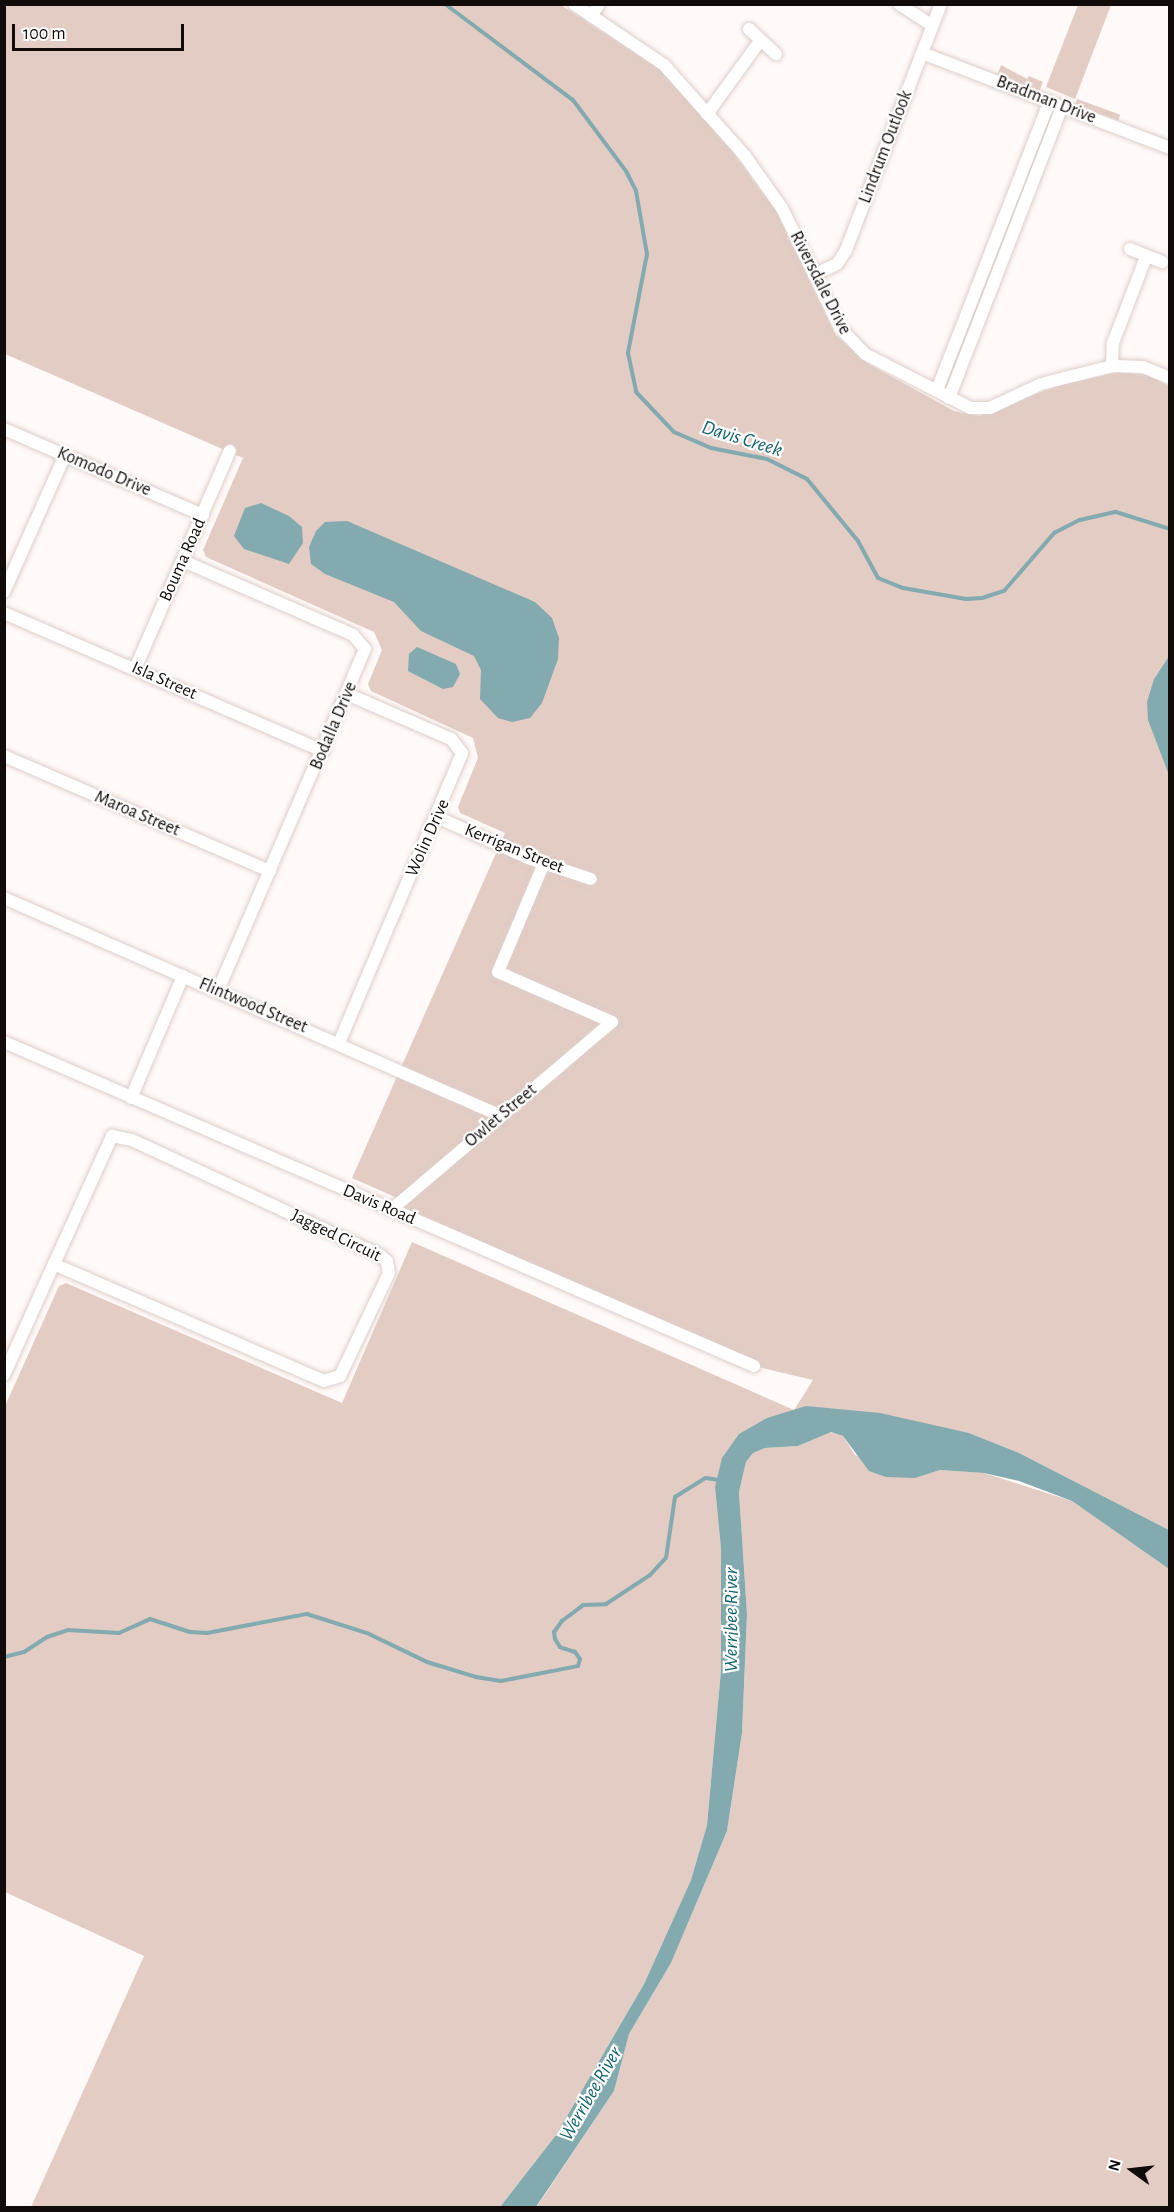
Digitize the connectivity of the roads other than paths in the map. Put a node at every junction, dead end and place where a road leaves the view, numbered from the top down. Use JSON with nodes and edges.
{"nodes":[{"id":1,"x":574,"y":4,"type":"edge"},
{"id":2,"x":599,"y":4,"type":"edge"},
{"id":3,"x":899,"y":4,"type":"edge"},
{"id":4,"x":941,"y":4,"type":"edge"},
{"id":5,"x":591,"y":16,"type":"junction"},
{"id":6,"x":933,"y":26,"type":"junction"},
{"id":7,"x":749,"y":29,"type":"dead end"},
{"id":8,"x":760,"y":41,"type":"junction"},
{"id":9,"x":922,"y":53,"type":"junction"},
{"id":10,"x":776,"y":54,"type":"dead end"},
{"id":11,"x":1049,"y":102,"type":"junction"},
{"id":12,"x":1062,"y":106,"type":"junction"},
{"id":13,"x":707,"y":114,"type":"junction"},
{"id":14,"x":1170,"y":148,"type":"edge"},
{"id":15,"x":1017,"y":183,"type":"junction"},
{"id":16,"x":1031,"y":188,"type":"junction"},
{"id":17,"x":1130,"y":249,"type":"dead end"},
{"id":18,"x":1146,"y":257,"type":"junction"},
{"id":19,"x":1163,"y":262,"type":"dead end"},
{"id":20,"x":814,"y":275,"type":"junction"},
{"id":21,"x":973,"y":298,"type":"junction"},
{"id":22,"x":986,"y":304,"type":"junction"},
{"id":23,"x":1112,"y":366,"type":"junction"},
{"id":24,"x":1170,"y":378,"type":"edge"},
{"id":25,"x":937,"y":390,"type":"junction"},
{"id":26,"x":949,"y":398,"type":"junction"},
{"id":27,"x":4,"y":429,"type":"edge"},
{"id":28,"x":230,"y":451,"type":"dead end"},
{"id":29,"x":65,"y":455,"type":"junction"},
{"id":30,"x":202,"y":515,"type":"junction"},
{"id":31,"x":183,"y":561,"type":"junction"},
{"id":32,"x":8,"y":574,"type":"edge"},
{"id":33,"x":4,"y":592,"type":"edge"},
{"id":34,"x":4,"y":613,"type":"edge"},
{"id":35,"x":135,"y":669,"type":"junction"},
{"id":36,"x":347,"y":694,"type":"junction"},
{"id":37,"x":323,"y":751,"type":"junction"},
{"id":38,"x":4,"y":756,"type":"edge"},
{"id":39,"x":437,"y":818,"type":"junction"},
{"id":40,"x":544,"y":863,"type":"junction"},
{"id":41,"x":270,"y":871,"type":"junction"},
{"id":42,"x":591,"y":879,"type":"dead end"},
{"id":43,"x":4,"y":898,"type":"edge"},
{"id":44,"x":183,"y":976,"type":"junction"},
{"id":45,"x":218,"y":991,"type":"junction"},
{"id":46,"x":339,"y":1043,"type":"junction"},
{"id":47,"x":5,"y":1045,"type":"edge"},
{"id":48,"x":130,"y":1098,"type":"junction"},
{"id":49,"x":501,"y":1116,"type":"junction"},
{"id":50,"x":391,"y":1210,"type":"junction"},
{"id":51,"x":54,"y":1264,"type":"junction"},
{"id":52,"x":754,"y":1366,"type":"dead end"},
{"id":53,"x":4,"y":1375,"type":"edge"}],
"edges":[{"from":1,"to":5,"type":"street","name":"Riversdale Drive"},
{"from":2,"to":5,"type":"street"},
{"from":3,"to":6,"type":"street"},
{"from":4,"to":6,"type":"street","name":"Lindrum Outlook"},
{"from":5,"to":13,"type":"street","name":"Riversdale Drive"},
{"from":6,"to":9,"type":"street","name":"Lindrum Outlook"},
{"from":7,"to":8,"type":"street"},
{"from":8,"to":10,"type":"street"},
{"from":8,"to":13,"type":"street"},
{"from":9,"to":11,"type":"street","name":"Bradman Drive"},
{"from":9,"to":20,"type":"street","name":"Lindrum Outlook"},
{"from":11,"to":12,"type":"street","name":"Bradman Drive"},
{"from":11,"to":15,"type":"street"},
{"from":12,"to":14,"type":"street","name":"Bradman Drive"},
{"from":12,"to":16,"type":"street"},
{"from":13,"to":20,"type":"street","name":"Riversdale Drive"},
{"from":15,"to":16,"type":"street"},
{"from":15,"to":21,"type":"street"},
{"from":16,"to":22,"type":"street"},
{"from":17,"to":18,"type":"street"},
{"from":18,"to":19,"type":"street"},
{"from":18,"to":23,"type":"street"},
{"from":20,"to":25,"type":"street","name":"Riversdale Drive"},
{"from":21,"to":22,"type":"street"},
{"from":21,"to":25,"type":"street"},
{"from":22,"to":26,"type":"street"},
{"from":23,"to":24,"type":"street","name":"Riversdale Drive"},
{"from":23,"to":26,"type":"street","name":"Riversdale Drive"},
{"from":25,"to":26,"type":"street","name":"Riversdale Drive"},
{"from":27,"to":29,"type":"street","name":"Komodo Drive"},
{"from":28,"to":30,"type":"street","name":"Bouma Road"},
{"from":29,"to":30,"type":"street","name":"Komodo Drive"},
{"from":29,"to":32,"type":"street"},
{"from":30,"to":31,"type":"street","name":"Bouma Road"},
{"from":31,"to":35,"type":"street","name":"Bouma Road"},
{"from":31,"to":36,"type":"street","name":"Bodalla Drive"},
{"from":32,"to":33,"type":"street"},
{"from":34,"to":35,"type":"street","name":"Isla Street"},
{"from":35,"to":37,"type":"street","name":"Isla Street"},
{"from":36,"to":37,"type":"street","name":"Bodalla Drive"},
{"from":36,"to":39,"type":"street","name":"Wolin Drive"},
{"from":37,"to":41,"type":"street","name":"Bodalla Drive"},
{"from":38,"to":41,"type":"street","name":"Maroa Street"},
{"from":39,"to":40,"type":"street","name":"Kerrigan Street"},
{"from":39,"to":46,"type":"street","name":"Wolin Drive"},
{"from":40,"to":42,"type":"street","name":"Kerrigan Street"},
{"from":40,"to":49,"type":"street","name":"Owlet Street"},
{"from":41,"to":45,"type":"street","name":"Bodalla Drive"},
{"from":43,"to":44,"type":"street","name":"Flintwood Street"},
{"from":44,"to":45,"type":"street","name":"Flintwood Street"},
{"from":44,"to":48,"type":"street"},
{"from":45,"to":46,"type":"street","name":"Flintwood Street"},
{"from":46,"to":49,"type":"street","name":"Flintwood Street"},
{"from":47,"to":48,"type":"street","name":"Davis Road"},
{"from":48,"to":50,"type":"street","name":"Davis Road"},
{"from":49,"to":50,"type":"street","name":"Owlet Street"},
{"from":50,"to":52,"type":"street","name":"Davis Road"},
{"from":51,"to":51,"type":"street","name":"Jagged Circuit"},
{"from":51,"to":53,"type":"street","name":"Jagged Circuit"}]}
